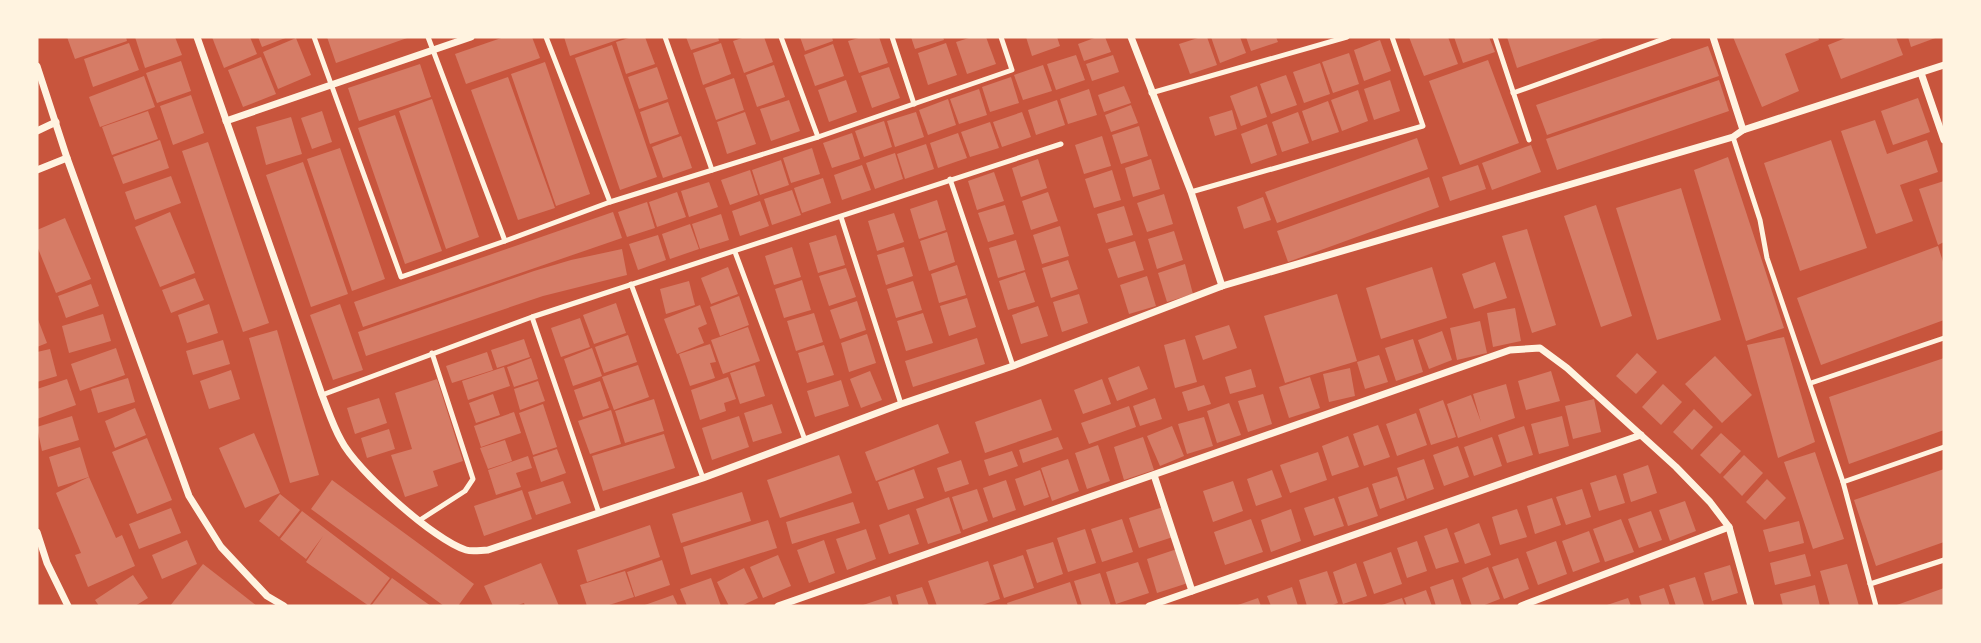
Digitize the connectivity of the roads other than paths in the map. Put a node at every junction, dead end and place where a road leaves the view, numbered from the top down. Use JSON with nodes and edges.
{"nodes":[{"id":1,"x":197,"y":37,"type":"edge"},
{"id":2,"x":314,"y":37,"type":"edge"},
{"id":3,"x":428,"y":37,"type":"edge"},
{"id":4,"x":471,"y":37,"type":"edge"},
{"id":5,"x":546,"y":37,"type":"edge"},
{"id":6,"x":665,"y":37,"type":"edge"},
{"id":7,"x":781,"y":37,"type":"edge"},
{"id":8,"x":892,"y":37,"type":"edge"},
{"id":9,"x":1002,"y":37,"type":"edge"},
{"id":10,"x":1131,"y":37,"type":"edge"},
{"id":11,"x":1347,"y":37,"type":"edge"},
{"id":12,"x":1392,"y":37,"type":"edge"},
{"id":13,"x":1495,"y":37,"type":"edge"},
{"id":14,"x":1670,"y":37,"type":"edge"},
{"id":15,"x":1713,"y":37,"type":"edge"},
{"id":16,"x":432,"y":50,"type":"junction"},
{"id":17,"x":1944,"y":65,"type":"edge"},
{"id":18,"x":37,"y":66,"type":"edge"},
{"id":19,"x":1921,"y":73,"type":"junction"},
{"id":20,"x":330,"y":84,"type":"junction"},
{"id":21,"x":1151,"y":93,"type":"junction"},
{"id":22,"x":1513,"y":93,"type":"junction"},
{"id":23,"x":914,"y":104,"type":"junction"},
{"id":24,"x":226,"y":121,"type":"junction"},
{"id":25,"x":56,"y":122,"type":"junction"},
{"id":26,"x":1743,"y":130,"type":"junction"},
{"id":27,"x":37,"y":131,"type":"edge"},
{"id":28,"x":818,"y":137,"type":"junction"},
{"id":29,"x":1734,"y":137,"type":"junction"},
{"id":30,"x":1529,"y":140,"type":"dead end"},
{"id":31,"x":1944,"y":141,"type":"edge"},
{"id":32,"x":1061,"y":145,"type":"dead end"},
{"id":33,"x":67,"y":158,"type":"junction"},
{"id":34,"x":37,"y":170,"type":"edge"},
{"id":35,"x":712,"y":170,"type":"junction"},
{"id":36,"x":950,"y":179,"type":"junction"},
{"id":37,"x":1191,"y":192,"type":"junction"},
{"id":38,"x":610,"y":202,"type":"junction"},
{"id":39,"x":841,"y":216,"type":"junction"},
{"id":40,"x":505,"y":242,"type":"junction"},
{"id":41,"x":735,"y":252,"type":"junction"},
{"id":42,"x":631,"y":284,"type":"junction"},
{"id":43,"x":1222,"y":286,"type":"junction"},
{"id":44,"x":532,"y":317,"type":"junction"},
{"id":45,"x":1944,"y":338,"type":"edge"},
{"id":46,"x":432,"y":352,"type":"junction"},
{"id":47,"x":1013,"y":366,"type":"junction"},
{"id":48,"x":1811,"y":383,"type":"junction"},
{"id":49,"x":322,"y":395,"type":"junction"},
{"id":50,"x":901,"y":404,"type":"junction"},
{"id":51,"x":1641,"y":435,"type":"junction"},
{"id":52,"x":805,"y":440,"type":"junction"},
{"id":53,"x":1944,"y":447,"type":"edge"},
{"id":54,"x":1154,"y":475,"type":"junction"},
{"id":55,"x":703,"y":478,"type":"junction"},
{"id":56,"x":1843,"y":482,"type":"junction"},
{"id":57,"x":599,"y":513,"type":"junction"},
{"id":58,"x":420,"y":520,"type":"junction"},
{"id":59,"x":1729,"y":527,"type":"junction"},
{"id":60,"x":37,"y":532,"type":"edge"},
{"id":61,"x":1944,"y":560,"type":"edge"},
{"id":62,"x":1870,"y":584,"type":"junction"},
{"id":63,"x":1192,"y":591,"type":"junction"},
{"id":64,"x":68,"y":606,"type":"edge"},
{"id":65,"x":284,"y":606,"type":"edge"},
{"id":66,"x":778,"y":606,"type":"edge"},
{"id":67,"x":1149,"y":606,"type":"edge"},
{"id":68,"x":1521,"y":606,"type":"edge"},
{"id":69,"x":1751,"y":606,"type":"edge"},
{"id":70,"x":1876,"y":606,"type":"edge"}],
"edges":[{"from":1,"to":24,"type":"street"},
{"from":2,"to":20,"type":"lane"},
{"from":3,"to":16,"type":"lane"},
{"from":4,"to":16,"type":"street"},
{"from":5,"to":38,"type":"lane"},
{"from":6,"to":35,"type":"lane"},
{"from":7,"to":28,"type":"lane"},
{"from":8,"to":23,"type":"lane"},
{"from":9,"to":23,"type":"lane"},
{"from":10,"to":21,"type":"street"},
{"from":11,"to":21,"type":"lane"},
{"from":12,"to":37,"type":"lane"},
{"from":13,"to":22,"type":"lane"},
{"from":14,"to":22,"type":"lane"},
{"from":15,"to":26,"type":"street"},
{"from":16,"to":20,"type":"street"},
{"from":16,"to":40,"type":"lane"},
{"from":17,"to":19,"type":"street"},
{"from":18,"to":25,"type":"street"},
{"from":19,"to":26,"type":"street"},
{"from":19,"to":31,"type":"street"},
{"from":20,"to":24,"type":"street"},
{"from":20,"to":40,"type":"lane"},
{"from":21,"to":37,"type":"street"},
{"from":22,"to":30,"type":"lane"},
{"from":23,"to":28,"type":"lane"},
{"from":24,"to":49,"type":"street"},
{"from":25,"to":27,"type":"street"},
{"from":25,"to":33,"type":"street"},
{"from":26,"to":29,"type":"street"},
{"from":28,"to":35,"type":"lane"},
{"from":29,"to":43,"type":"street"},
{"from":29,"to":48,"type":"lane"},
{"from":32,"to":36,"type":"lane"},
{"from":33,"to":34,"type":"street"},
{"from":33,"to":65,"type":"street"},
{"from":35,"to":38,"type":"lane"},
{"from":36,"to":39,"type":"lane"},
{"from":36,"to":47,"type":"lane"},
{"from":37,"to":43,"type":"street"},
{"from":38,"to":40,"type":"lane"},
{"from":39,"to":41,"type":"lane"},
{"from":39,"to":50,"type":"lane"},
{"from":41,"to":42,"type":"lane"},
{"from":41,"to":52,"type":"lane"},
{"from":42,"to":44,"type":"lane"},
{"from":42,"to":55,"type":"lane"},
{"from":43,"to":47,"type":"street"},
{"from":44,"to":46,"type":"lane"},
{"from":44,"to":57,"type":"lane"},
{"from":45,"to":48,"type":"lane"},
{"from":46,"to":49,"type":"lane"},
{"from":46,"to":58,"type":"lane"},
{"from":47,"to":50,"type":"street"},
{"from":48,"to":56,"type":"lane"},
{"from":49,"to":58,"type":"street"},
{"from":50,"to":52,"type":"street"},
{"from":51,"to":54,"type":"street"},
{"from":51,"to":59,"type":"street"},
{"from":51,"to":63,"type":"street"},
{"from":52,"to":55,"type":"street"},
{"from":53,"to":56,"type":"lane"},
{"from":54,"to":63,"type":"street"},
{"from":54,"to":66,"type":"street"},
{"from":55,"to":57,"type":"street"},
{"from":56,"to":62,"type":"lane"},
{"from":57,"to":58,"type":"street"},
{"from":59,"to":68,"type":"street"},
{"from":59,"to":69,"type":"street"},
{"from":60,"to":64,"type":"street"},
{"from":61,"to":62,"type":"lane"},
{"from":62,"to":70,"type":"lane"},
{"from":63,"to":67,"type":"street"}]}
